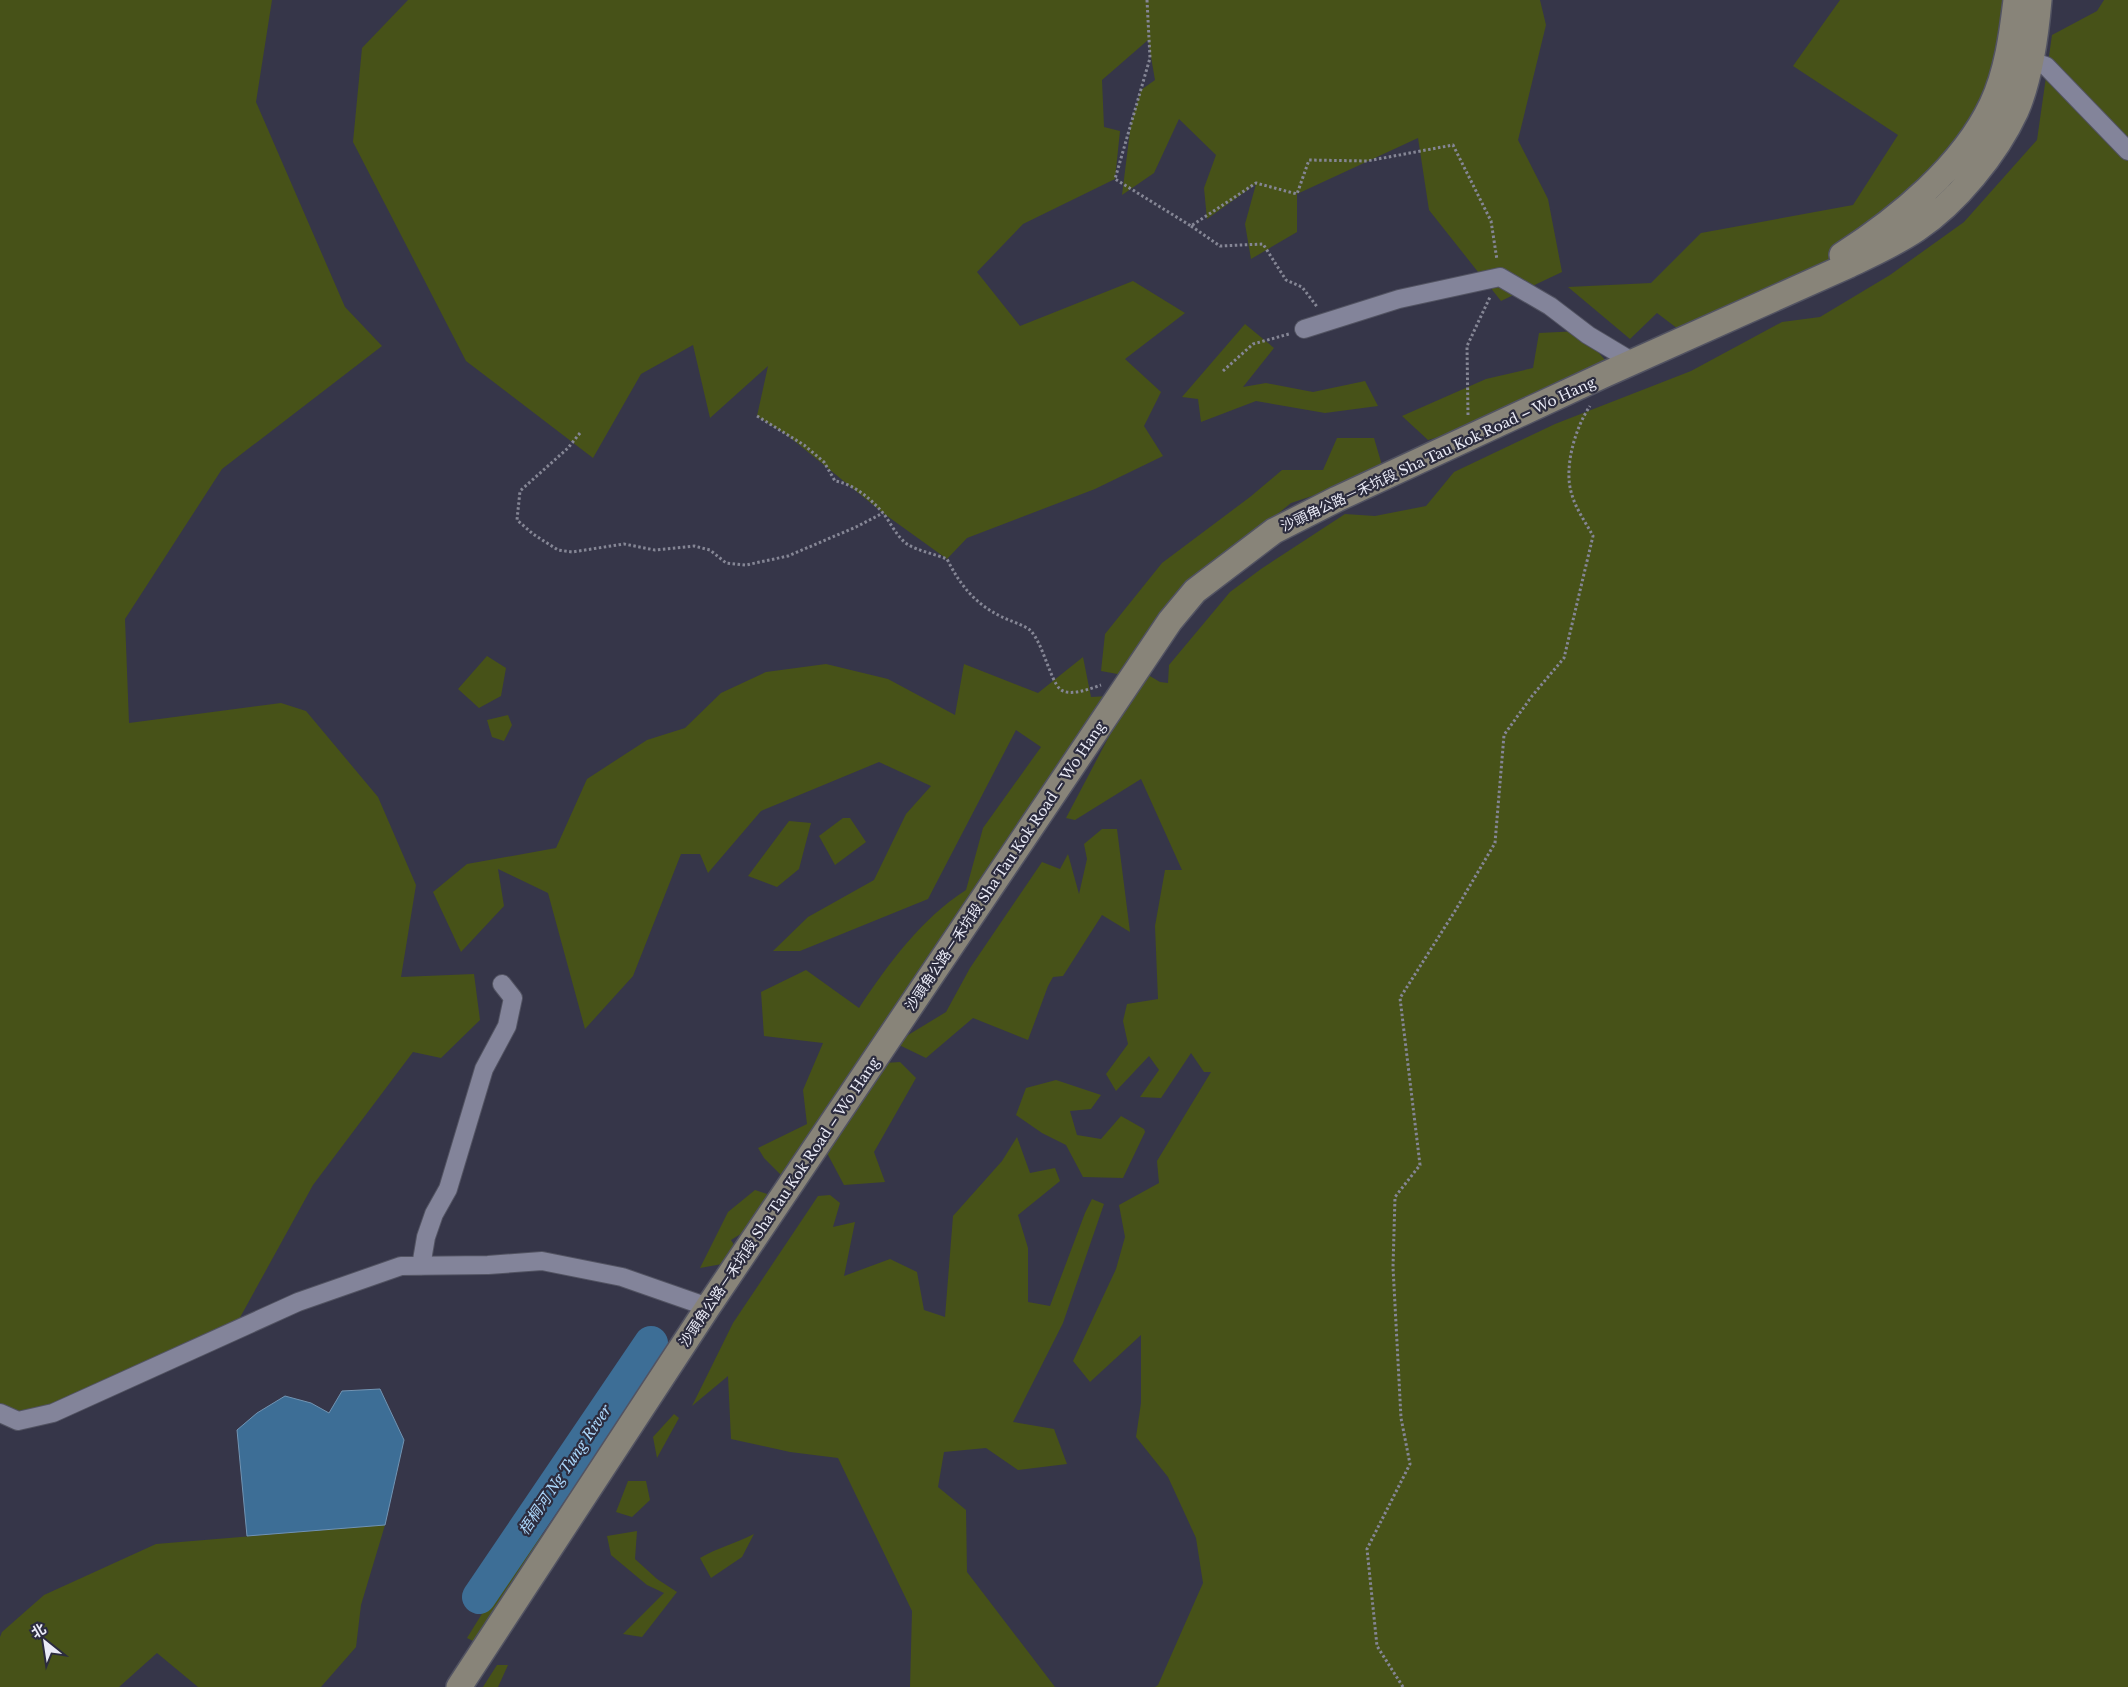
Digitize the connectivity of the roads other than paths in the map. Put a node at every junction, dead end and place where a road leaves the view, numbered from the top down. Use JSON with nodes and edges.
{"nodes":[{"id":1,"x":2016,"y":0,"type":"edge"},
{"id":2,"x":2039,"y":0,"type":"edge"},
{"id":3,"x":2006,"y":56,"type":"junction"},
{"id":4,"x":2031,"y":59,"type":"junction"},
{"id":5,"x":2128,"y":151,"type":"edge"},
{"id":6,"x":1774,"y":298,"type":"junction"},
{"id":7,"x":1304,"y":329,"type":"road end"},
{"id":8,"x":1632,"y":362,"type":"junction"},
{"id":9,"x":502,"y":984,"type":"dead end"},
{"id":10,"x":421,"y":1266,"type":"junction"},
{"id":11,"x":708,"y":1307,"type":"junction"},
{"id":12,"x":0,"y":1413,"type":"edge"},
{"id":13,"x":459,"y":1687,"type":"edge"}],
"edges":[{"from":1,"to":3,"type":"main road","name":"沙頭角公路－禾坑段 Sha Tau Kok Road – Wo Hang"},
{"from":2,"to":4,"type":"main road","name":"沙頭角公路－禾坑段 Sha Tau Kok Road – Wo Hang"},
{"from":3,"to":4,"type":"street"},
{"from":3,"to":6,"type":"main road","name":"沙頭角公路－禾坑段 Sha Tau Kok Road – Wo Hang"},
{"from":4,"to":5,"type":"street"},
{"from":4,"to":6,"type":"main road","name":"沙頭角公路－禾坑段 Sha Tau Kok Road – Wo Hang"},
{"from":6,"to":8,"type":"main road","name":"沙頭角公路－禾坑段 Sha Tau Kok Road – Wo Hang"},
{"from":7,"to":8,"type":"street"},
{"from":8,"to":11,"type":"main road","name":"沙頭角公路－禾坑段 Sha Tau Kok Road – Wo Hang"},
{"from":9,"to":10,"type":"street"},
{"from":10,"to":11,"type":"street"},
{"from":10,"to":12,"type":"street"},
{"from":11,"to":13,"type":"main road","name":"沙頭角公路－禾坑段 Sha Tau Kok Road – Wo Hang"}]}
